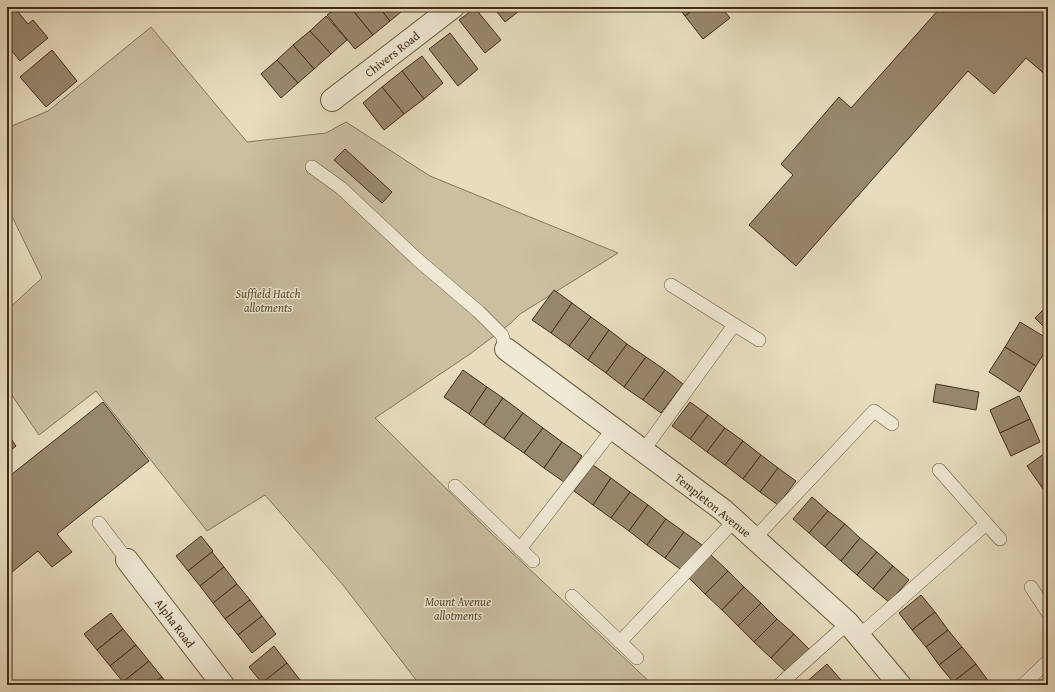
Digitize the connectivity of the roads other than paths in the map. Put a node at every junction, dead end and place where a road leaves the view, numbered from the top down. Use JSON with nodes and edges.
{"nodes":[{"id":1,"x":453,"y":7,"type":"edge"},
{"id":2,"x":332,"y":100,"type":"dead end"},
{"id":3,"x":312,"y":167,"type":"dead end"},
{"id":4,"x":671,"y":285,"type":"dead end"},
{"id":5,"x":734,"y":325,"type":"junction"},
{"id":6,"x":760,"y":340,"type":"dead end"},
{"id":7,"x":506,"y":349,"type":"joint"},
{"id":8,"x":892,"y":424,"type":"dead end"},
{"id":9,"x":613,"y":429,"type":"junction"},
{"id":10,"x":643,"y":451,"type":"junction"},
{"id":11,"x":939,"y":470,"type":"dead end"},
{"id":12,"x":455,"y":486,"type":"dead end"},
{"id":13,"x":735,"y":520,"type":"junction"},
{"id":14,"x":99,"y":523,"type":"dead end"},
{"id":15,"x":986,"y":524,"type":"junction"},
{"id":16,"x":755,"y":538,"type":"junction"},
{"id":17,"x":1000,"y":539,"type":"dead end"},
{"id":18,"x":520,"y":549,"type":"junction"},
{"id":19,"x":127,"y":560,"type":"joint"},
{"id":20,"x":533,"y":561,"type":"dead end"},
{"id":21,"x":1031,"y":587,"type":"dead end"},
{"id":22,"x":572,"y":596,"type":"dead end"},
{"id":23,"x":1048,"y":613,"type":"edge"},
{"id":24,"x":854,"y":629,"type":"junction"},
{"id":25,"x":620,"y":642,"type":"junction"},
{"id":26,"x":637,"y":658,"type":"dead end"},
{"id":27,"x":1048,"y":661,"type":"edge"},
{"id":28,"x":223,"y":685,"type":"edge"},
{"id":29,"x":779,"y":685,"type":"edge"},
{"id":30,"x":900,"y":685,"type":"edge"},
{"id":31,"x":1023,"y":685,"type":"edge"}],
"edges":[{"from":1,"to":2,"type":"street","name":"Chivers Road"},
{"from":3,"to":7,"type":"lane"},
{"from":4,"to":5,"type":"lane"},
{"from":5,"to":6,"type":"lane"},
{"from":5,"to":10,"type":"lane"},
{"from":7,"to":9,"type":"street","name":"Templeton Avenue"},
{"from":8,"to":16,"type":"lane"},
{"from":9,"to":10,"type":"street","name":"Templeton Avenue"},
{"from":9,"to":18,"type":"lane"},
{"from":10,"to":13,"type":"street","name":"Templeton Avenue"},
{"from":11,"to":15,"type":"lane"},
{"from":12,"to":18,"type":"lane"},
{"from":13,"to":16,"type":"street","name":"Templeton Avenue"},
{"from":13,"to":25,"type":"lane"},
{"from":14,"to":19,"type":"lane"},
{"from":15,"to":17,"type":"lane"},
{"from":15,"to":24,"type":"lane"},
{"from":16,"to":24,"type":"street","name":"Templeton Avenue"},
{"from":18,"to":20,"type":"lane"},
{"from":19,"to":28,"type":"street","name":"Alpha Road"},
{"from":21,"to":23,"type":"lane"},
{"from":22,"to":25,"type":"lane"},
{"from":24,"to":29,"type":"lane"},
{"from":24,"to":30,"type":"street","name":"Templeton Avenue"},
{"from":25,"to":26,"type":"lane"},
{"from":27,"to":31,"type":"lane"}]}
